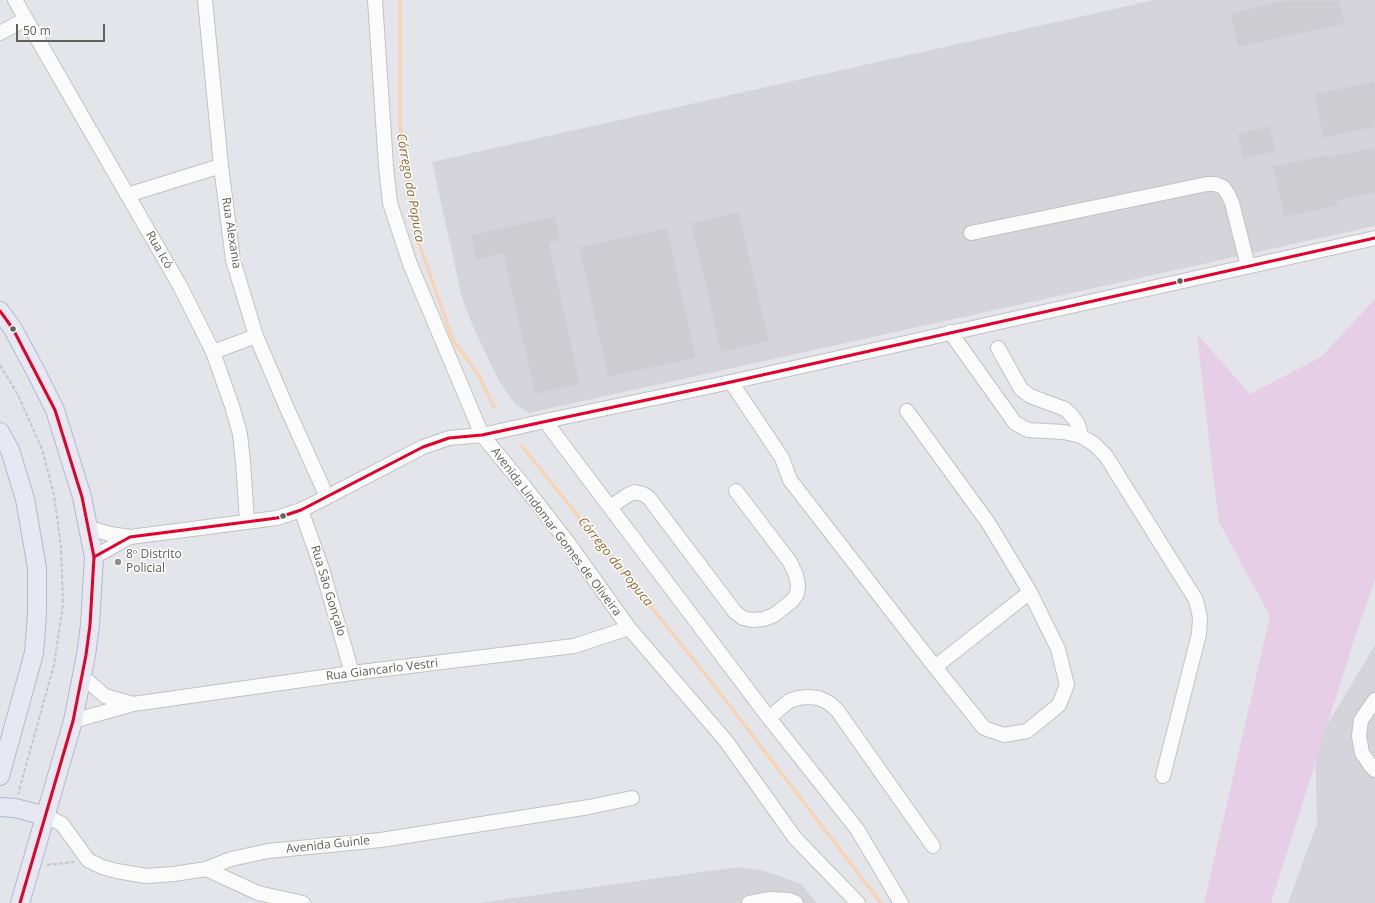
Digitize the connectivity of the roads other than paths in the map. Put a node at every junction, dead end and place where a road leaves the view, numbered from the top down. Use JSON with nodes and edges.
{"nodes":[{"id":1,"x":15,"y":0,"type":"edge"},
{"id":2,"x":205,"y":0,"type":"edge"},
{"id":3,"x":375,"y":0,"type":"edge"},
{"id":4,"x":26,"y":19,"type":"junction"},
{"id":5,"x":0,"y":34,"type":"edge"},
{"id":6,"x":221,"y":166,"type":"junction"},
{"id":7,"x":127,"y":195,"type":"junction"},
{"id":8,"x":971,"y":233,"type":"dead end"},
{"id":9,"x":1375,"y":238,"type":"edge"},
{"id":10,"x":1248,"y":266,"type":"junction"},
{"id":11,"x":0,"y":311,"type":"edge"},
{"id":12,"x":950,"y":332,"type":"junction"},
{"id":13,"x":256,"y":336,"type":"junction"},
{"id":14,"x":998,"y":348,"type":"dead end"},
{"id":15,"x":213,"y":352,"type":"junction"},
{"id":16,"x":731,"y":382,"type":"junction"},
{"id":17,"x":907,"y":411,"type":"dead end"},
{"id":18,"x":546,"y":421,"type":"junction"},
{"id":19,"x":0,"y":432,"type":"edge"},
{"id":20,"x":482,"y":435,"type":"junction"},
{"id":21,"x":1081,"y":436,"type":"junction"},
{"id":22,"x":736,"y":491,"type":"dead end"},
{"id":23,"x":327,"y":497,"type":"junction"},
{"id":24,"x":610,"y":507,"type":"junction"},
{"id":25,"x":301,"y":510,"type":"junction"},
{"id":26,"x":247,"y":521,"type":"junction"},
{"id":27,"x":89,"y":528,"type":"junction"},
{"id":28,"x":130,"y":537,"type":"junction"},
{"id":29,"x":94,"y":557,"type":"junction"},
{"id":30,"x":1030,"y":592,"type":"junction"},
{"id":31,"x":629,"y":628,"type":"junction"},
{"id":32,"x":935,"y":667,"type":"junction"},
{"id":33,"x":352,"y":673,"type":"junction"},
{"id":34,"x":82,"y":676,"type":"junction"},
{"id":35,"x":1375,"y":700,"type":"edge"},
{"id":36,"x":134,"y":704,"type":"junction"},
{"id":37,"x":769,"y":718,"type":"junction"},
{"id":38,"x":73,"y":721,"type":"junction"},
{"id":39,"x":1375,"y":770,"type":"edge"},
{"id":40,"x":0,"y":776,"type":"edge"},
{"id":41,"x":1163,"y":776,"type":"dead end"},
{"id":42,"x":632,"y":798,"type":"dead end"},
{"id":43,"x":0,"y":807,"type":"edge"},
{"id":44,"x":46,"y":816,"type":"junction"},
{"id":45,"x":933,"y":846,"type":"dead end"},
{"id":46,"x":206,"y":868,"type":"junction"},
{"id":47,"x":20,"y":903,"type":"edge"},
{"id":48,"x":303,"y":903,"type":"edge"},
{"id":49,"x":749,"y":903,"type":"edge"},
{"id":50,"x":796,"y":903,"type":"edge"},
{"id":51,"x":858,"y":903,"type":"edge"},
{"id":52,"x":901,"y":903,"type":"edge"}],
"edges":[{"from":1,"to":4,"type":"street","name":"Rua Icó"},
{"from":2,"to":6,"type":"street","name":"Rua Alexania"},
{"from":3,"to":20,"type":"street","name":"Avenida Lindomar Gomes de Oliveira"},
{"from":4,"to":5,"type":"street"},
{"from":4,"to":7,"type":"street","name":"Rua Icó"},
{"from":6,"to":7,"type":"street"},
{"from":6,"to":13,"type":"street","name":"Rua Alexania"},
{"from":7,"to":15,"type":"street","name":"Rua Icó"},
{"from":8,"to":10,"type":"street"},
{"from":9,"to":10,"type":"street"},
{"from":10,"to":12,"type":"street"},
{"from":11,"to":27,"type":"main road"},
{"from":12,"to":16,"type":"street"},
{"from":12,"to":21,"type":"street"},
{"from":13,"to":15,"type":"street"},
{"from":13,"to":23,"type":"street","name":"Rua Alexania"},
{"from":14,"to":21,"type":"street"},
{"from":15,"to":26,"type":"street","name":"Rua Icó"},
{"from":16,"to":18,"type":"street"},
{"from":16,"to":32,"type":"street"},
{"from":17,"to":30,"type":"street"},
{"from":18,"to":20,"type":"street"},
{"from":18,"to":24,"type":"street"},
{"from":19,"to":40,"type":"main road"},
{"from":20,"to":23,"type":"street"},
{"from":20,"to":31,"type":"street","name":"Avenida Lindomar Gomes de Oliveira"},
{"from":21,"to":41,"type":"street"},
{"from":22,"to":24,"type":"street"},
{"from":23,"to":25,"type":"street"},
{"from":24,"to":37,"type":"street"},
{"from":25,"to":26,"type":"street"},
{"from":25,"to":33,"type":"street","name":"Rua São Gonçalo"},
{"from":26,"to":28,"type":"street"},
{"from":27,"to":28,"type":"street"},
{"from":27,"to":29,"type":"main road"},
{"from":28,"to":29,"type":"street"},
{"from":29,"to":34,"type":"main road"},
{"from":30,"to":32,"type":"street"},
{"from":30,"to":32,"type":"street"},
{"from":31,"to":33,"type":"street","name":"Rua Giancarlo Vestri"},
{"from":31,"to":51,"type":"street","name":"Avenida Lindomar Gomes de Oliveira"},
{"from":33,"to":36,"type":"street","name":"Rua Giancarlo Vestri"},
{"from":34,"to":36,"type":"street","name":"Rua Giancarlo Vestri"},
{"from":34,"to":38,"type":"main road"},
{"from":35,"to":39,"type":"street"},
{"from":36,"to":38,"type":"street","name":"Rua Giancarlo Vestri"},
{"from":37,"to":45,"type":"street"},
{"from":37,"to":52,"type":"street"},
{"from":38,"to":44,"type":"main road"},
{"from":42,"to":46,"type":"street","name":"Avenida Guinle"},
{"from":43,"to":44,"type":"main road"},
{"from":44,"to":46,"type":"street","name":"Avenida Guinle"},
{"from":44,"to":47,"type":"main road"},
{"from":46,"to":48,"type":"street"},
{"from":49,"to":50,"type":"street"}]}
